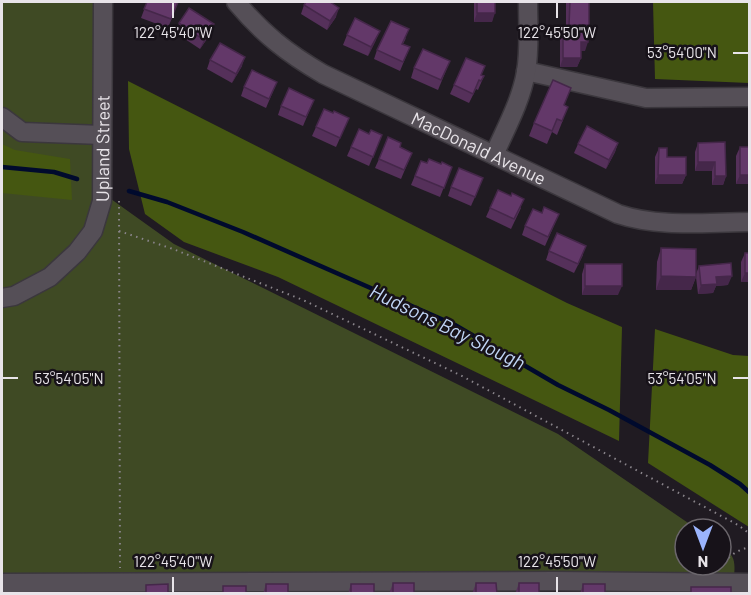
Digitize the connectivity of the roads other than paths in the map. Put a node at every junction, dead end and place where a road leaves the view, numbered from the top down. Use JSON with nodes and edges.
{"nodes":[{"id":1,"x":103,"y":2,"type":"edge"},
{"id":2,"x":236,"y":2,"type":"edge"},
{"id":3,"x":528,"y":2,"type":"edge"},
{"id":4,"x":526,"y":71,"type":"junction"},
{"id":5,"x":750,"y":97,"type":"edge"},
{"id":6,"x":2,"y":117,"type":"edge"},
{"id":7,"x":102,"y":135,"type":"junction"},
{"id":8,"x":494,"y":155,"type":"junction"},
{"id":9,"x":750,"y":222,"type":"edge"},
{"id":10,"x":2,"y":298,"type":"edge"},
{"id":11,"x":2,"y":583,"type":"edge"},
{"id":12,"x":750,"y":583,"type":"edge"},
{"id":13,"x":554,"y":587,"type":"edge"},
{"id":14,"x":632,"y":587,"type":"edge"},
{"id":15,"x":98,"y":588,"type":"edge"},
{"id":16,"x":190,"y":588,"type":"edge"},
{"id":17,"x":314,"y":588,"type":"edge"},
{"id":18,"x":440,"y":588,"type":"edge"}],
"edges":[{"from":1,"to":7,"type":"street","name":"Upland Street"},
{"from":2,"to":8,"type":"street","name":"MacDonald Avenue"},
{"from":3,"to":4,"type":"street"},
{"from":4,"to":5,"type":"street"},
{"from":4,"to":8,"type":"street"},
{"from":6,"to":7,"type":"street"},
{"from":7,"to":10,"type":"street","name":"Upland Street"},
{"from":8,"to":9,"type":"street","name":"MacDonald Avenue"},
{"from":11,"to":15,"type":"street"},
{"from":12,"to":14,"type":"street"},
{"from":13,"to":14,"type":"street"},
{"from":13,"to":18,"type":"street"},
{"from":15,"to":16,"type":"street"},
{"from":16,"to":17,"type":"street"},
{"from":17,"to":18,"type":"street"}]}
